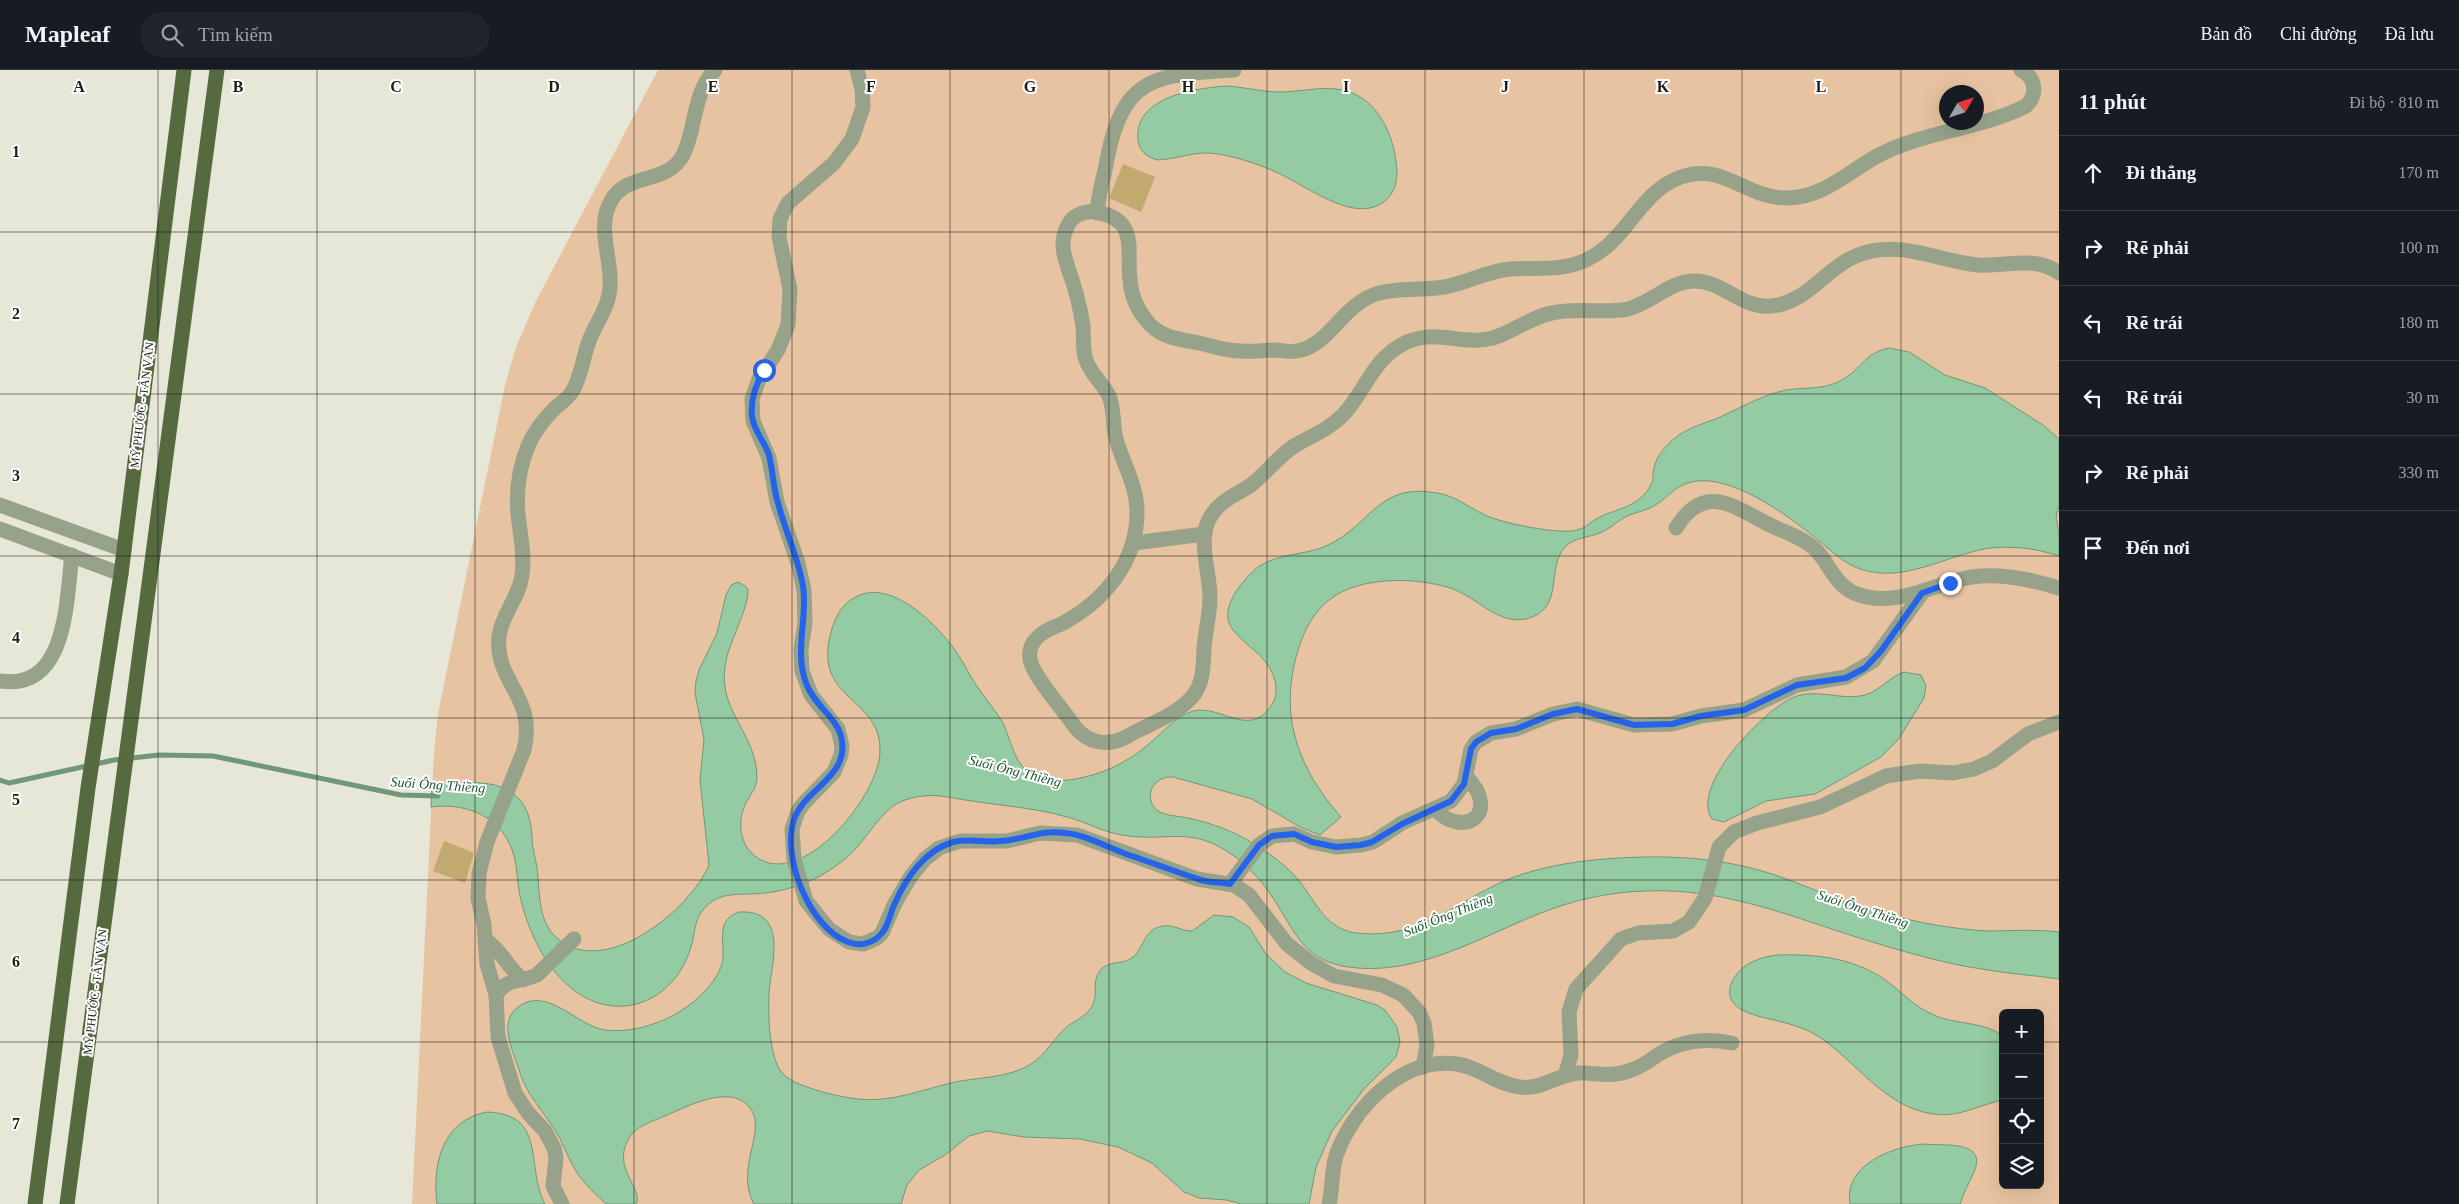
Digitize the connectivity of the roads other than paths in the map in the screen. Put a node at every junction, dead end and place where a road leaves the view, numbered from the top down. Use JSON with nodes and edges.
{"nodes":[{"id":1,"x":184,"y":70,"type":"edge"},
{"id":2,"x":217,"y":70,"type":"edge"},
{"id":3,"x":715,"y":70,"type":"edge"},
{"id":4,"x":857,"y":70,"type":"edge"},
{"id":5,"x":1234,"y":70,"type":"edge"},
{"id":6,"x":2021,"y":70,"type":"edge"},
{"id":7,"x":1097,"y":213,"type":"junction"},
{"id":8,"x":2059,"y":272,"type":"edge"},
{"id":9,"x":0,"y":505,"type":"edge"},
{"id":10,"x":1676,"y":528,"type":"dead end"},
{"id":11,"x":0,"y":529,"type":"edge"},
{"id":12,"x":1204,"y":534,"type":"junction"},
{"id":13,"x":1134,"y":543,"type":"junction"},
{"id":14,"x":124,"y":550,"type":"junction"},
{"id":15,"x":72,"y":555,"type":"junction"},
{"id":16,"x":121,"y":574,"type":"junction"},
{"id":17,"x":2059,"y":588,"type":"edge"},
{"id":18,"x":1922,"y":593,"type":"junction"},
{"id":19,"x":0,"y":681,"type":"edge"},
{"id":20,"x":2059,"y":722,"type":"edge"},
{"id":21,"x":1466,"y":776,"type":"junction"},
{"id":22,"x":1436,"y":810,"type":"junction"},
{"id":23,"x":1230,"y":884,"type":"junction"},
{"id":24,"x":574,"y":939,"type":"dead end"},
{"id":25,"x":486,"y":940,"type":"junction"},
{"id":26,"x":523,"y":980,"type":"junction"},
{"id":27,"x":496,"y":994,"type":"junction"},
{"id":28,"x":1732,"y":1043,"type":"dead end"},
{"id":29,"x":1423,"y":1067,"type":"junction"},
{"id":30,"x":1566,"y":1076,"type":"junction"},
{"id":31,"x":35,"y":1204,"type":"edge"},
{"id":32,"x":67,"y":1204,"type":"edge"},
{"id":33,"x":562,"y":1204,"type":"edge"},
{"id":34,"x":1329,"y":1204,"type":"edge"}],
"edges":[{"from":1,"to":14,"type":"main road","name":"MỸ PHƯỚC - TÂN VẠN"},
{"from":2,"to":32,"type":"main road","name":"MỸ PHƯỚC - TÂN VẠN"},
{"from":3,"to":25,"type":"street"},
{"from":4,"to":23,"type":"street"},
{"from":5,"to":7,"type":"street"},
{"from":6,"to":7,"type":"street"},
{"from":7,"to":13,"type":"street"},
{"from":8,"to":12,"type":"street"},
{"from":9,"to":14,"type":"street"},
{"from":10,"to":18,"type":"street"},
{"from":11,"to":15,"type":"street"},
{"from":12,"to":13,"type":"street"},
{"from":12,"to":13,"type":"street"},
{"from":14,"to":16,"type":"main road","name":"MỸ PHƯỚC - TÂN VẠN"},
{"from":15,"to":16,"type":"street"},
{"from":15,"to":19,"type":"street"},
{"from":16,"to":31,"type":"main road","name":"MỸ PHƯỚC - TÂN VẠN"},
{"from":17,"to":18,"type":"street"},
{"from":18,"to":21,"type":"street"},
{"from":20,"to":30,"type":"street"},
{"from":21,"to":22,"type":"street"},
{"from":21,"to":22,"type":"street"},
{"from":22,"to":23,"type":"street"},
{"from":23,"to":29,"type":"street"},
{"from":24,"to":26,"type":"street"},
{"from":25,"to":26,"type":"street"},
{"from":25,"to":27,"type":"street"},
{"from":26,"to":27,"type":"street"},
{"from":27,"to":33,"type":"street"},
{"from":28,"to":30,"type":"street"},
{"from":29,"to":30,"type":"street"},
{"from":29,"to":34,"type":"street"}]}
